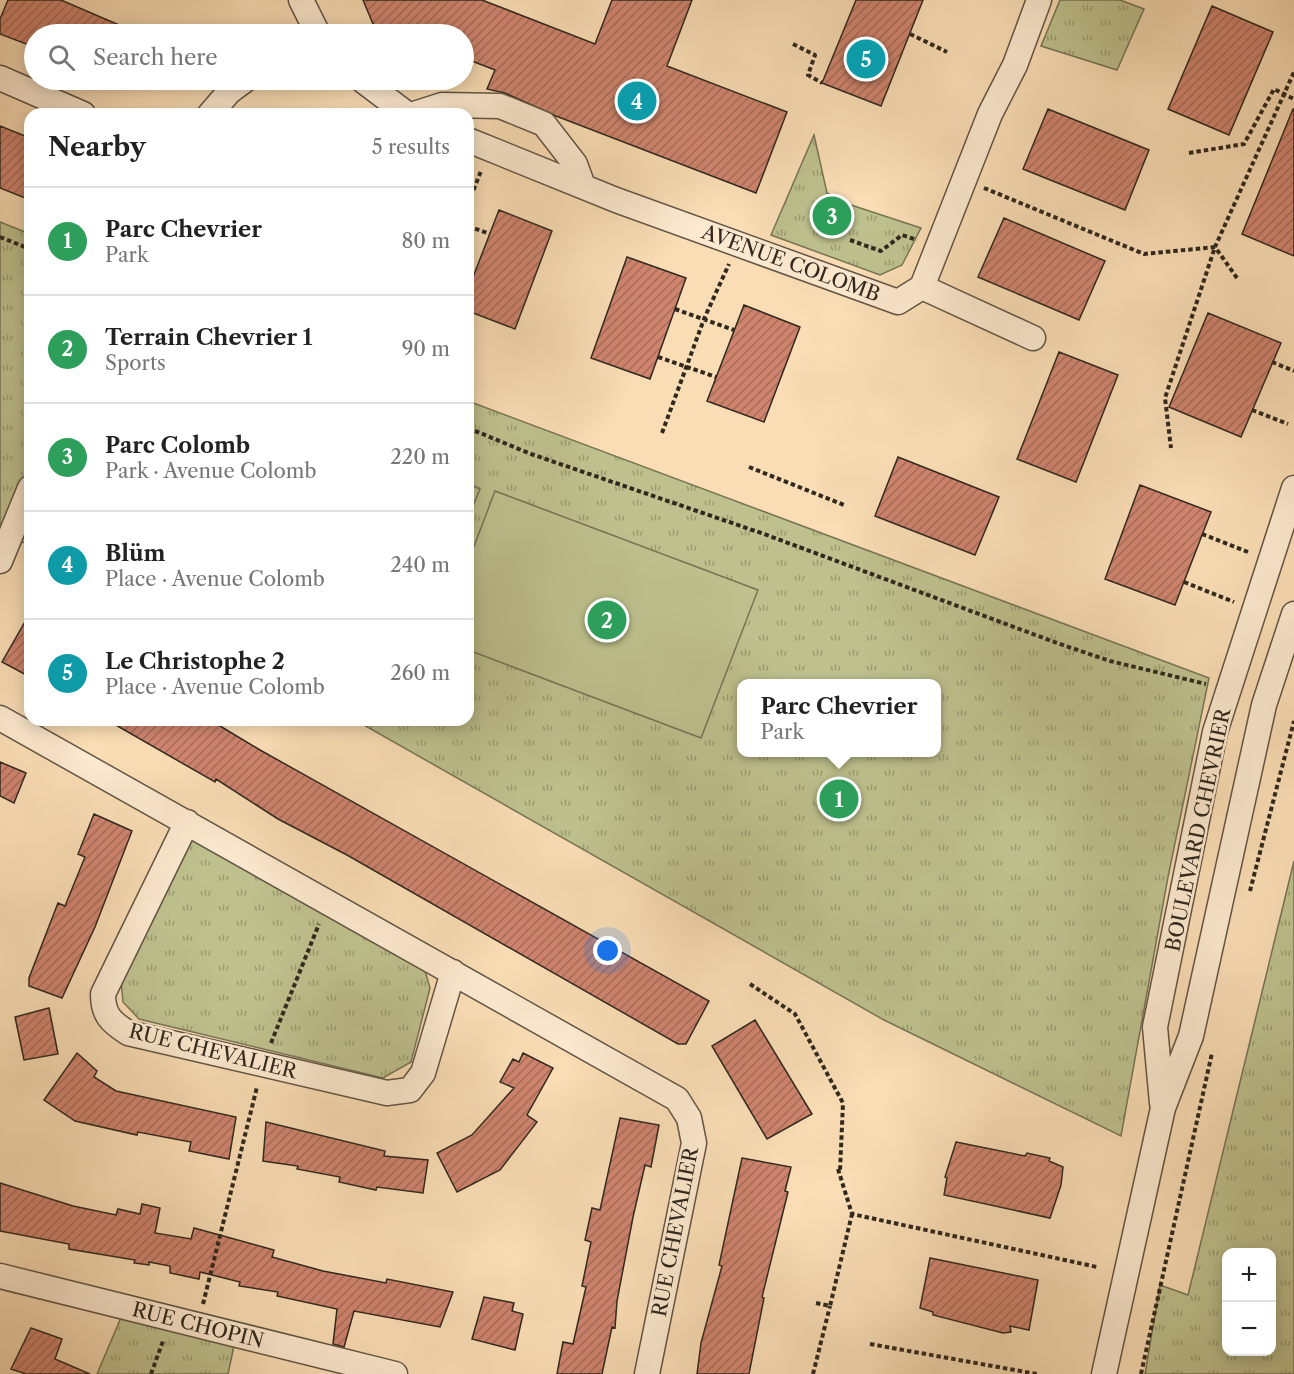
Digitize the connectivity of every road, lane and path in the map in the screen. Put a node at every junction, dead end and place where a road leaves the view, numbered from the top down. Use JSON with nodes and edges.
{"nodes":[{"id":1,"x":301,"y":0,"type":"edge"},
{"id":2,"x":1039,"y":0,"type":"edge"},
{"id":3,"x":309,"y":24,"type":"edge"},
{"id":4,"x":910,"y":34,"type":"dead end"},
{"id":5,"x":793,"y":44,"type":"dead end"},
{"id":6,"x":947,"y":52,"type":"dead end"},
{"id":7,"x":1294,"y":72,"type":"edge"},
{"id":8,"x":0,"y":78,"type":"edge"},
{"id":9,"x":822,"y":83,"type":"dead end"},
{"id":10,"x":24,"y":88,"type":"edge"},
{"id":11,"x":28,"y":90,"type":"edge"},
{"id":12,"x":232,"y":90,"type":"edge"},
{"id":13,"x":375,"y":90,"type":"edge"},
{"id":14,"x":1284,"y":94,"type":"junction"},
{"id":15,"x":1294,"y":99,"type":"edge"},
{"id":16,"x":69,"y":108,"type":"edge"},
{"id":17,"x":215,"y":108,"type":"edge"},
{"id":18,"x":399,"y":108,"type":"edge"},
{"id":19,"x":433,"y":108,"type":"edge"},
{"id":20,"x":479,"y":144,"type":"edge"},
{"id":21,"x":1189,"y":153,"type":"dead end"},
{"id":22,"x":474,"y":171,"type":"edge"},
{"id":23,"x":964,"y":179,"type":"junction"},
{"id":24,"x":583,"y":186,"type":"junction"},
{"id":25,"x":474,"y":228,"type":"edge"},
{"id":26,"x":490,"y":234,"type":"dead end"},
{"id":27,"x":0,"y":237,"type":"edge"},
{"id":28,"x":850,"y":240,"type":"dead end"},
{"id":29,"x":739,"y":243,"type":"junction"},
{"id":30,"x":24,"y":247,"type":"edge"},
{"id":31,"x":938,"y":247,"type":"junction"},
{"id":32,"x":1215,"y":247,"type":"junction"},
{"id":33,"x":1237,"y":278,"type":"dead end"},
{"id":34,"x":922,"y":287,"type":"junction"},
{"id":35,"x":675,"y":309,"type":"dead end"},
{"id":36,"x":704,"y":319,"type":"junction"},
{"id":37,"x":734,"y":330,"type":"dead end"},
{"id":38,"x":1033,"y":339,"type":"dead end"},
{"id":39,"x":658,"y":357,"type":"dead end"},
{"id":40,"x":1272,"y":362,"type":"dead end"},
{"id":41,"x":687,"y":366,"type":"junction"},
{"id":42,"x":1294,"y":371,"type":"edge"},
{"id":43,"x":716,"y":377,"type":"dead end"},
{"id":44,"x":1252,"y":410,"type":"dead end"},
{"id":45,"x":1288,"y":424,"type":"dead end"},
{"id":46,"x":474,"y":430,"type":"edge"},
{"id":47,"x":662,"y":433,"type":"dead end"},
{"id":48,"x":1171,"y":448,"type":"dead end"},
{"id":49,"x":749,"y":467,"type":"dead end"},
{"id":50,"x":1294,"y":488,"type":"edge"},
{"id":51,"x":24,"y":503,"type":"edge"},
{"id":52,"x":844,"y":505,"type":"dead end"},
{"id":53,"x":1202,"y":534,"type":"dead end"},
{"id":54,"x":1252,"y":553,"type":"dead end"},
{"id":55,"x":0,"y":561,"type":"edge"},
{"id":56,"x":1184,"y":582,"type":"dead end"},
{"id":57,"x":1237,"y":603,"type":"dead end"},
{"id":58,"x":1294,"y":614,"type":"edge"},
{"id":59,"x":1243,"y":645,"type":"junction"},
{"id":60,"x":1280,"y":659,"type":"junction"},
{"id":61,"x":1214,"y":686,"type":"dead end"},
{"id":62,"x":0,"y":718,"type":"edge"},
{"id":63,"x":187,"y":822,"type":"junction"},
{"id":64,"x":328,"y":901,"type":"junction"},
{"id":65,"x":453,"y":972,"type":"junction"},
{"id":66,"x":750,"y":984,"type":"dead end"},
{"id":67,"x":263,"y":1064,"type":"junction"},
{"id":68,"x":1162,"y":1108,"type":"junction"},
{"id":69,"x":852,"y":1214,"type":"junction"},
{"id":70,"x":1097,"y":1267,"type":"dead end"},
{"id":71,"x":0,"y":1276,"type":"edge"},
{"id":72,"x":816,"y":1303,"type":"dead end"},
{"id":73,"x":830,"y":1306,"type":"junction"},
{"id":74,"x":168,"y":1317,"type":"junction"},
{"id":75,"x":197,"y":1325,"type":"junction"},
{"id":76,"x":870,"y":1344,"type":"dead end"},
{"id":77,"x":381,"y":1372,"type":"edge"},
{"id":78,"x":151,"y":1374,"type":"edge"},
{"id":79,"x":647,"y":1374,"type":"edge"},
{"id":80,"x":813,"y":1374,"type":"edge"},
{"id":81,"x":1037,"y":1374,"type":"edge"},
{"id":82,"x":1104,"y":1374,"type":"edge"}],
"edges":[{"from":1,"to":3,"type":"street"},
{"from":2,"to":23,"type":"street"},
{"from":4,"to":6,"type":"path"},
{"from":5,"to":9,"type":"path"},
{"from":7,"to":14,"type":"path"},
{"from":8,"to":10,"type":"street"},
{"from":11,"to":16,"type":"street"},
{"from":12,"to":17,"type":"street"},
{"from":13,"to":18,"type":"street"},
{"from":14,"to":15,"type":"path"},
{"from":14,"to":21,"type":"path"},
{"from":14,"to":32,"type":"path"},
{"from":19,"to":24,"type":"street"},
{"from":20,"to":22,"type":"path"},
{"from":20,"to":24,"type":"street","name":"AVENUE COLOMB"},
{"from":23,"to":31,"type":"street"},
{"from":23,"to":32,"type":"path"},
{"from":24,"to":29,"type":"street","name":"AVENUE COLOMB"},
{"from":25,"to":26,"type":"path"},
{"from":27,"to":30,"type":"path"},
{"from":28,"to":31,"type":"path"},
{"from":29,"to":34,"type":"street","name":"AVENUE COLOMB"},
{"from":29,"to":36,"type":"path"},
{"from":31,"to":34,"type":"street"},
{"from":32,"to":33,"type":"path"},
{"from":32,"to":48,"type":"path"},
{"from":34,"to":38,"type":"street"},
{"from":35,"to":36,"type":"path"},
{"from":36,"to":37,"type":"path"},
{"from":36,"to":41,"type":"path"},
{"from":39,"to":41,"type":"path"},
{"from":40,"to":42,"type":"path"},
{"from":41,"to":43,"type":"path"},
{"from":41,"to":47,"type":"path"},
{"from":44,"to":45,"type":"path"},
{"from":46,"to":61,"type":"path"},
{"from":49,"to":52,"type":"path"},
{"from":50,"to":59,"type":"street","name":"BOULEVARD CHEVRIER"},
{"from":51,"to":55,"type":"street"},
{"from":53,"to":54,"type":"path"},
{"from":56,"to":57,"type":"path"},
{"from":58,"to":60,"type":"street","name":"BOULEVARD CHEVRIER"},
{"from":59,"to":60,"type":"street"},
{"from":59,"to":68,"type":"street","name":"BOULEVARD CHEVRIER"},
{"from":60,"to":68,"type":"street","name":"BOULEVARD CHEVRIER"},
{"from":62,"to":63,"type":"street","name":"RUE CHEVALIER"},
{"from":63,"to":64,"type":"street","name":"RUE CHEVALIER"},
{"from":63,"to":67,"type":"street","name":"RUE CHEVALIER"},
{"from":64,"to":65,"type":"street","name":"RUE CHEVALIER"},
{"from":64,"to":67,"type":"path"},
{"from":65,"to":67,"type":"street","name":"RUE CHEVALIER"},
{"from":65,"to":79,"type":"street","name":"RUE CHEVALIER"},
{"from":66,"to":69,"type":"path"},
{"from":67,"to":75,"type":"path"},
{"from":68,"to":82,"type":"street","name":"BOULEVARD CHEVRIER"},
{"from":69,"to":70,"type":"path"},
{"from":69,"to":73,"type":"path"},
{"from":71,"to":74,"type":"street","name":"RUE CHOPIN"},
{"from":72,"to":73,"type":"path"},
{"from":73,"to":80,"type":"path"},
{"from":74,"to":75,"type":"street","name":"RUE CHOPIN"},
{"from":74,"to":78,"type":"path"},
{"from":75,"to":77,"type":"street","name":"RUE CHOPIN"},
{"from":76,"to":81,"type":"path"}]}
